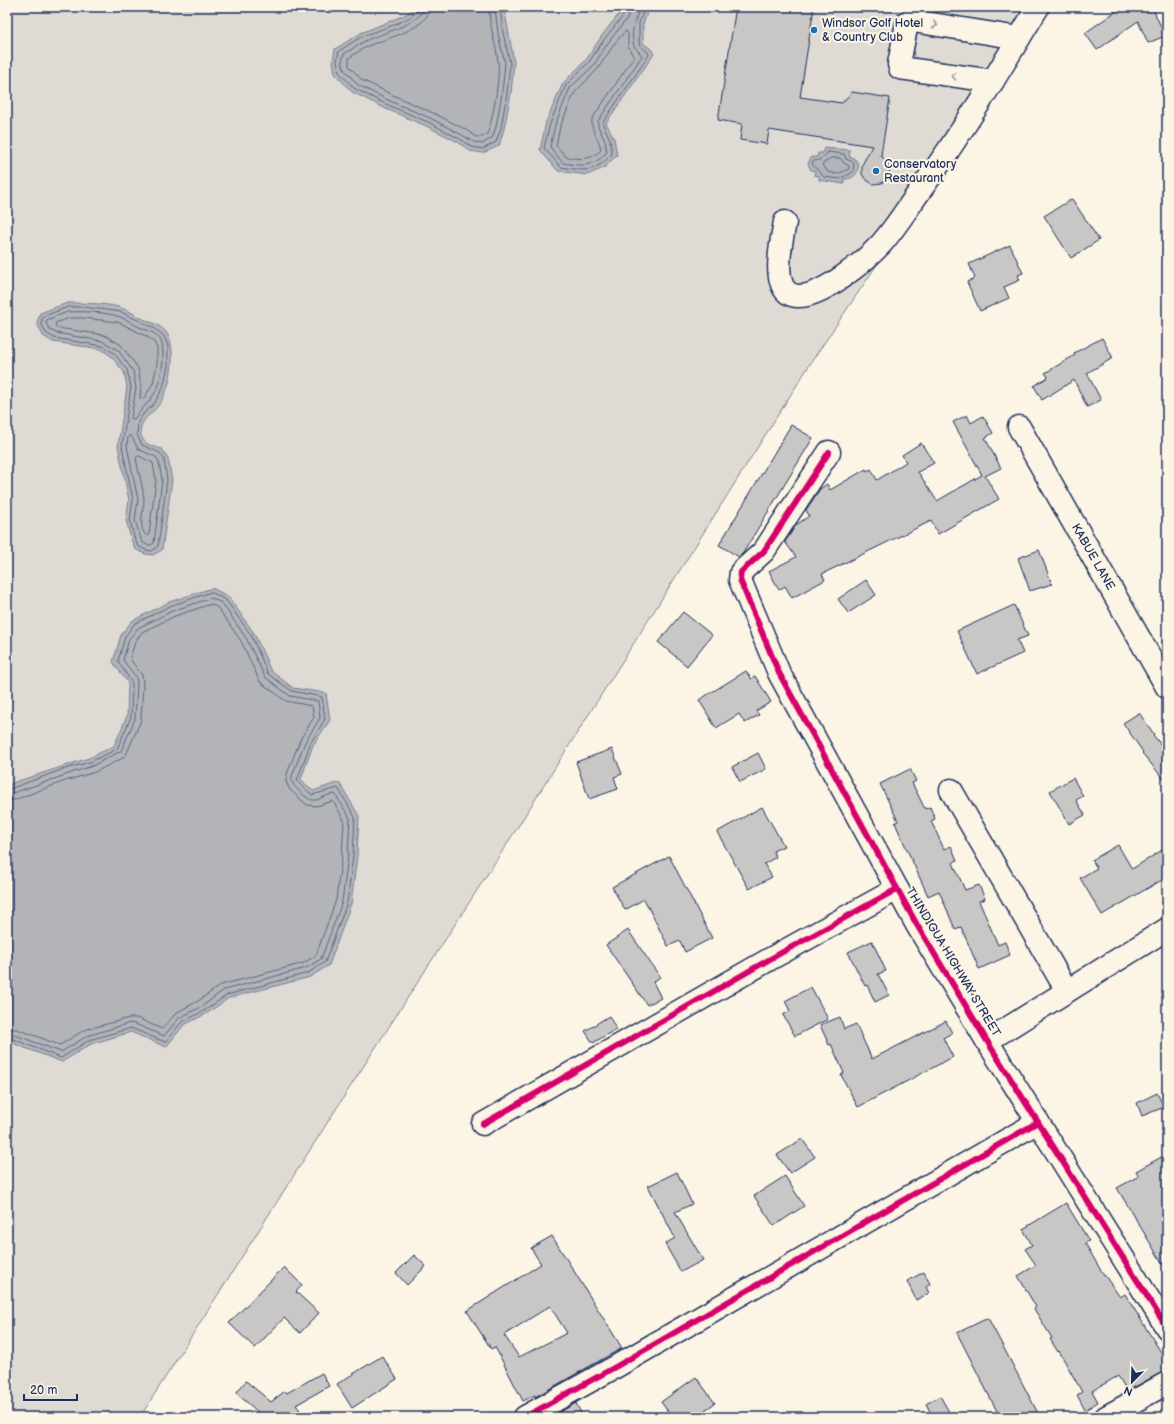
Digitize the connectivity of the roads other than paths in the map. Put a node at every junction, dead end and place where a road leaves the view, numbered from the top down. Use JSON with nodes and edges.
{"nodes":[{"id":1,"x":1038,"y":7,"type":"edge"},
{"id":2,"x":1019,"y":38,"type":"junction"},
{"id":3,"x":993,"y":81,"type":"junction"},
{"id":4,"x":785,"y":222,"type":"dead end"},
{"id":5,"x":1019,"y":427,"type":"dead end"},
{"id":6,"x":829,"y":452,"type":"dead end"},
{"id":7,"x":1167,"y":686,"type":"edge"},
{"id":8,"x":951,"y":790,"type":"dead end"},
{"id":9,"x":897,"y":889,"type":"junction"},
{"id":10,"x":1167,"y":929,"type":"edge"},
{"id":11,"x":1067,"y":991,"type":"junction"},
{"id":12,"x":987,"y":1041,"type":"junction"},
{"id":13,"x":1038,"y":1122,"type":"junction"},
{"id":14,"x":483,"y":1124,"type":"dead end"},
{"id":15,"x":1167,"y":1328,"type":"edge"},
{"id":16,"x":1167,"y":1383,"type":"edge"},
{"id":17,"x":525,"y":1417,"type":"edge"},
{"id":18,"x":1106,"y":1417,"type":"edge"}],
"edges":[{"from":1,"to":2,"type":"street"},
{"from":2,"to":3,"type":"street"},
{"from":3,"to":2,"type":"street","one_way":true},
{"from":3,"to":4,"type":"street"},
{"from":5,"to":7,"type":"street","name":"KABUE LANE"},
{"from":6,"to":9,"type":"street","name":"THINDIGUA HIGHWAY STREET"},
{"from":8,"to":11,"type":"street"},
{"from":9,"to":12,"type":"street","name":"THINDIGUA HIGHWAY STREET"},
{"from":9,"to":14,"type":"street"},
{"from":10,"to":11,"type":"street"},
{"from":11,"to":12,"type":"street"},
{"from":12,"to":13,"type":"street","name":"THINDIGUA HIGHWAY STREET"},
{"from":13,"to":15,"type":"street","name":"THINDIGUA HIGHWAY STREET"},
{"from":13,"to":17,"type":"street"},
{"from":16,"to":18,"type":"street"}]}
